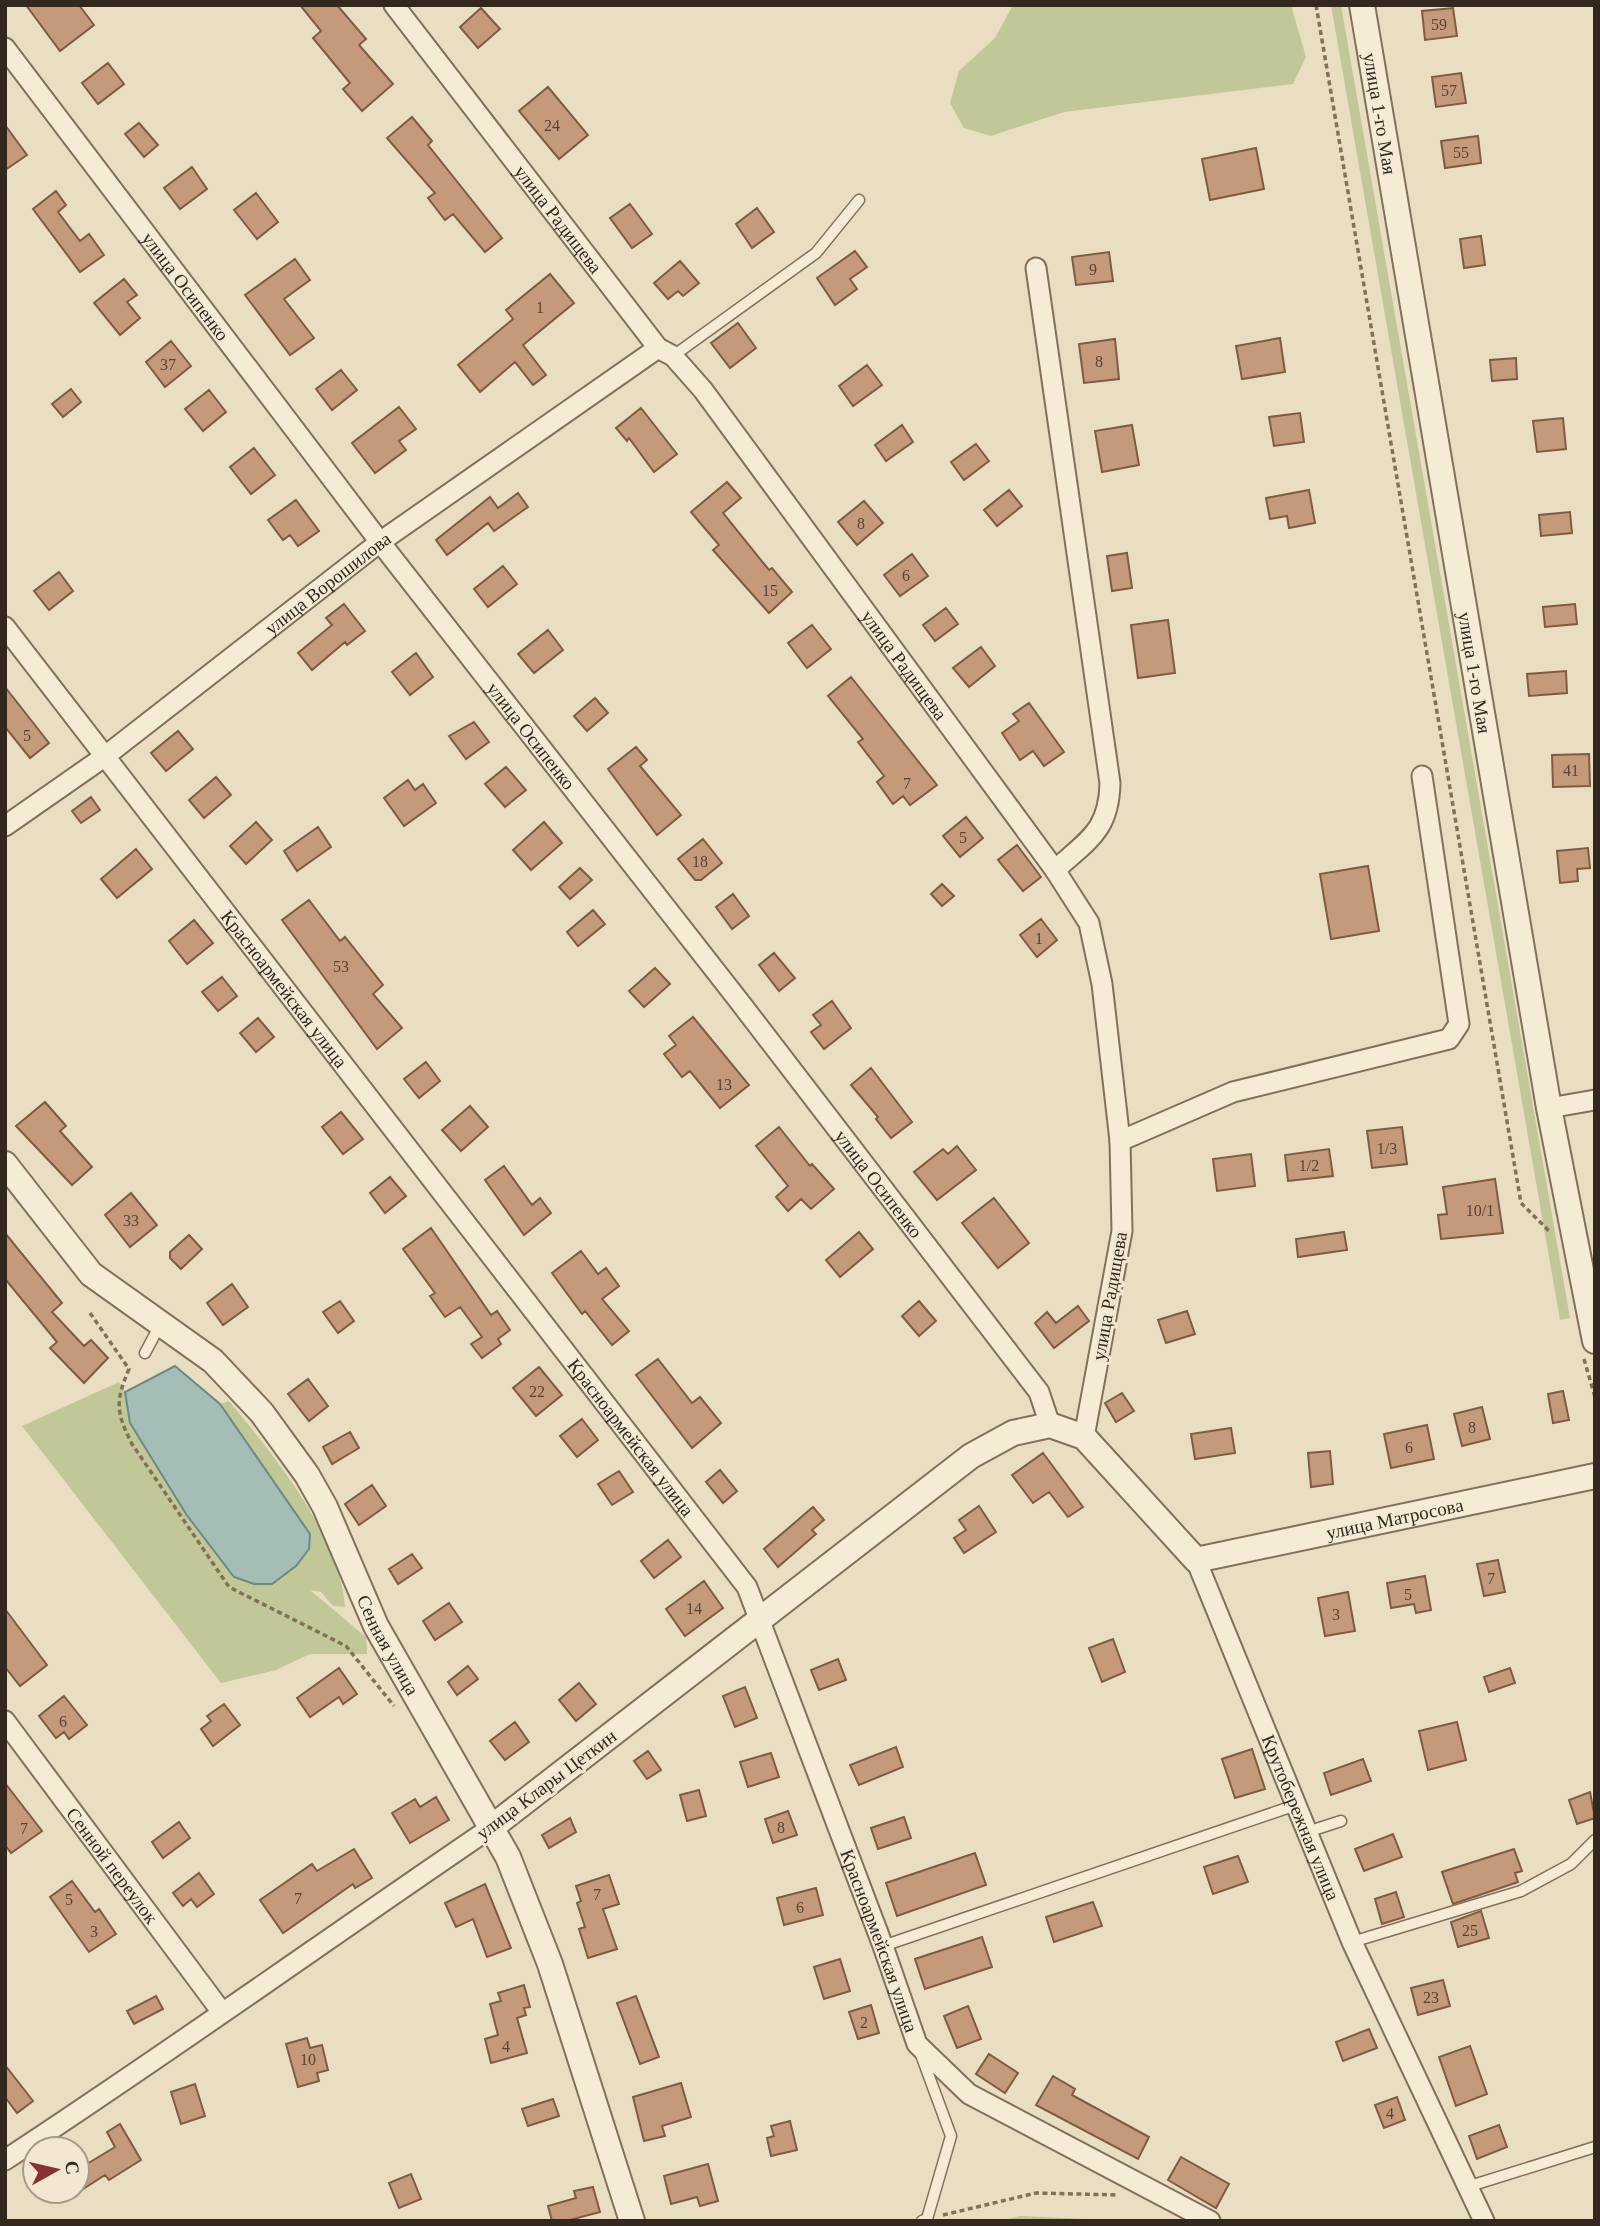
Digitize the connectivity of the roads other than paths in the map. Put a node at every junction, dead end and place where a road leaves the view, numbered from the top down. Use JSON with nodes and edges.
{"nodes":[{"id":1,"x":394,"y":5,"type":"edge"},
{"id":2,"x":1362,"y":5,"type":"edge"},
{"id":3,"x":5,"y":48,"type":"edge"},
{"id":4,"x":859,"y":200,"type":"dead end"},
{"id":5,"x":1036,"y":268,"type":"dead end"},
{"id":6,"x":666,"y":352,"type":"junction"},
{"id":7,"x":380,"y":542,"type":"junction"},
{"id":8,"x":5,"y":627,"type":"edge"},
{"id":9,"x":104,"y":758,"type":"junction"},
{"id":10,"x":1422,"y":776,"type":"dead end"},
{"id":11,"x":5,"y":826,"type":"edge"},
{"id":12,"x":1055,"y":870,"type":"junction"},
{"id":13,"x":1595,"y":1100,"type":"edge"},
{"id":14,"x":1549,"y":1108,"type":"junction"},
{"id":15,"x":1120,"y":1141,"type":"junction"},
{"id":16,"x":5,"y":1164,"type":"edge"},
{"id":17,"x":161,"y":1323,"type":"junction"},
{"id":18,"x":1589,"y":1350,"type":"edge"},
{"id":19,"x":145,"y":1353,"type":"dead end"},
{"id":20,"x":1050,"y":1425,"type":"junction"},
{"id":21,"x":1084,"y":1437,"type":"junction"},
{"id":22,"x":1595,"y":1476,"type":"edge"},
{"id":23,"x":1196,"y":1560,"type":"junction"},
{"id":24,"x":760,"y":1618,"type":"junction"},
{"id":25,"x":5,"y":1721,"type":"edge"},
{"id":26,"x":1296,"y":1805,"type":"junction"},
{"id":27,"x":1341,"y":1821,"type":"dead end"},
{"id":28,"x":492,"y":1827,"type":"junction"},
{"id":29,"x":1307,"y":1832,"type":"junction"},
{"id":30,"x":1595,"y":1840,"type":"edge"},
{"id":31,"x":1352,"y":1942,"type":"junction"},
{"id":32,"x":883,"y":1946,"type":"junction"},
{"id":33,"x":221,"y":2011,"type":"junction"},
{"id":34,"x":917,"y":2045,"type":"junction"},
{"id":35,"x":1595,"y":2147,"type":"edge"},
{"id":36,"x":5,"y":2160,"type":"edge"},
{"id":37,"x":1471,"y":2186,"type":"junction"},
{"id":38,"x":925,"y":2220,"type":"edge"},
{"id":39,"x":632,"y":2221,"type":"edge"},
{"id":40,"x":1210,"y":2221,"type":"edge"},
{"id":41,"x":1484,"y":2221,"type":"edge"}],
"edges":[{"from":1,"to":6,"type":"street","name":"улица Радищева"},
{"from":2,"to":14,"type":"street","name":"улица 1-го Мая"},
{"from":3,"to":7,"type":"street","name":"улица Осипенко"},
{"from":4,"to":6,"type":"lane"},
{"from":5,"to":12,"type":"street"},
{"from":6,"to":7,"type":"street","name":"улица Ворошилова"},
{"from":6,"to":12,"type":"street","name":"улица Радищева"},
{"from":7,"to":9,"type":"street","name":"улица Ворошилова"},
{"from":7,"to":20,"type":"street","name":"улица Осипенко"},
{"from":8,"to":9,"type":"street","name":"Красноармейская улица"},
{"from":9,"to":11,"type":"street","name":"улица Ворошилова"},
{"from":9,"to":24,"type":"street","name":"Красноармейская улица"},
{"from":10,"to":15,"type":"street"},
{"from":12,"to":15,"type":"street","name":"улица Радищева"},
{"from":13,"to":14,"type":"street"},
{"from":14,"to":18,"type":"street","name":"улица 1-го Мая"},
{"from":15,"to":21,"type":"street","name":"улица Радищева"},
{"from":16,"to":17,"type":"street","name":"Сенная улица"},
{"from":17,"to":19,"type":"lane"},
{"from":17,"to":28,"type":"street","name":"Сенная улица"},
{"from":20,"to":21,"type":"street"},
{"from":20,"to":24,"type":"street","name":"улица Клары Цеткин"},
{"from":21,"to":23,"type":"street","name":"Крутобережная улица"},
{"from":22,"to":23,"type":"street","name":"улица Матросова"},
{"from":23,"to":26,"type":"street","name":"Крутобережная улица"},
{"from":24,"to":28,"type":"street","name":"улица Клары Цеткин"},
{"from":24,"to":32,"type":"street","name":"Красноармейская улица"},
{"from":25,"to":33,"type":"street","name":"Сенной переулок"},
{"from":26,"to":29,"type":"street","name":"Крутобережная улица"},
{"from":26,"to":32,"type":"lane"},
{"from":27,"to":29,"type":"lane"},
{"from":28,"to":33,"type":"street","name":"улица Клары Цеткин"},
{"from":28,"to":39,"type":"street","name":"Сенная улица"},
{"from":29,"to":31,"type":"street","name":"Крутобережная улица"},
{"from":30,"to":31,"type":"lane"},
{"from":31,"to":37,"type":"street","name":"Крутобережная улица"},
{"from":32,"to":34,"type":"street","name":"Красноармейская улица"},
{"from":33,"to":36,"type":"street","name":"улица Клары Цеткин"},
{"from":34,"to":38,"type":"lane"},
{"from":34,"to":40,"type":"street","name":"Красноармейская улица"},
{"from":35,"to":37,"type":"lane"},
{"from":37,"to":41,"type":"street","name":"Крутобережная улица"}]}
